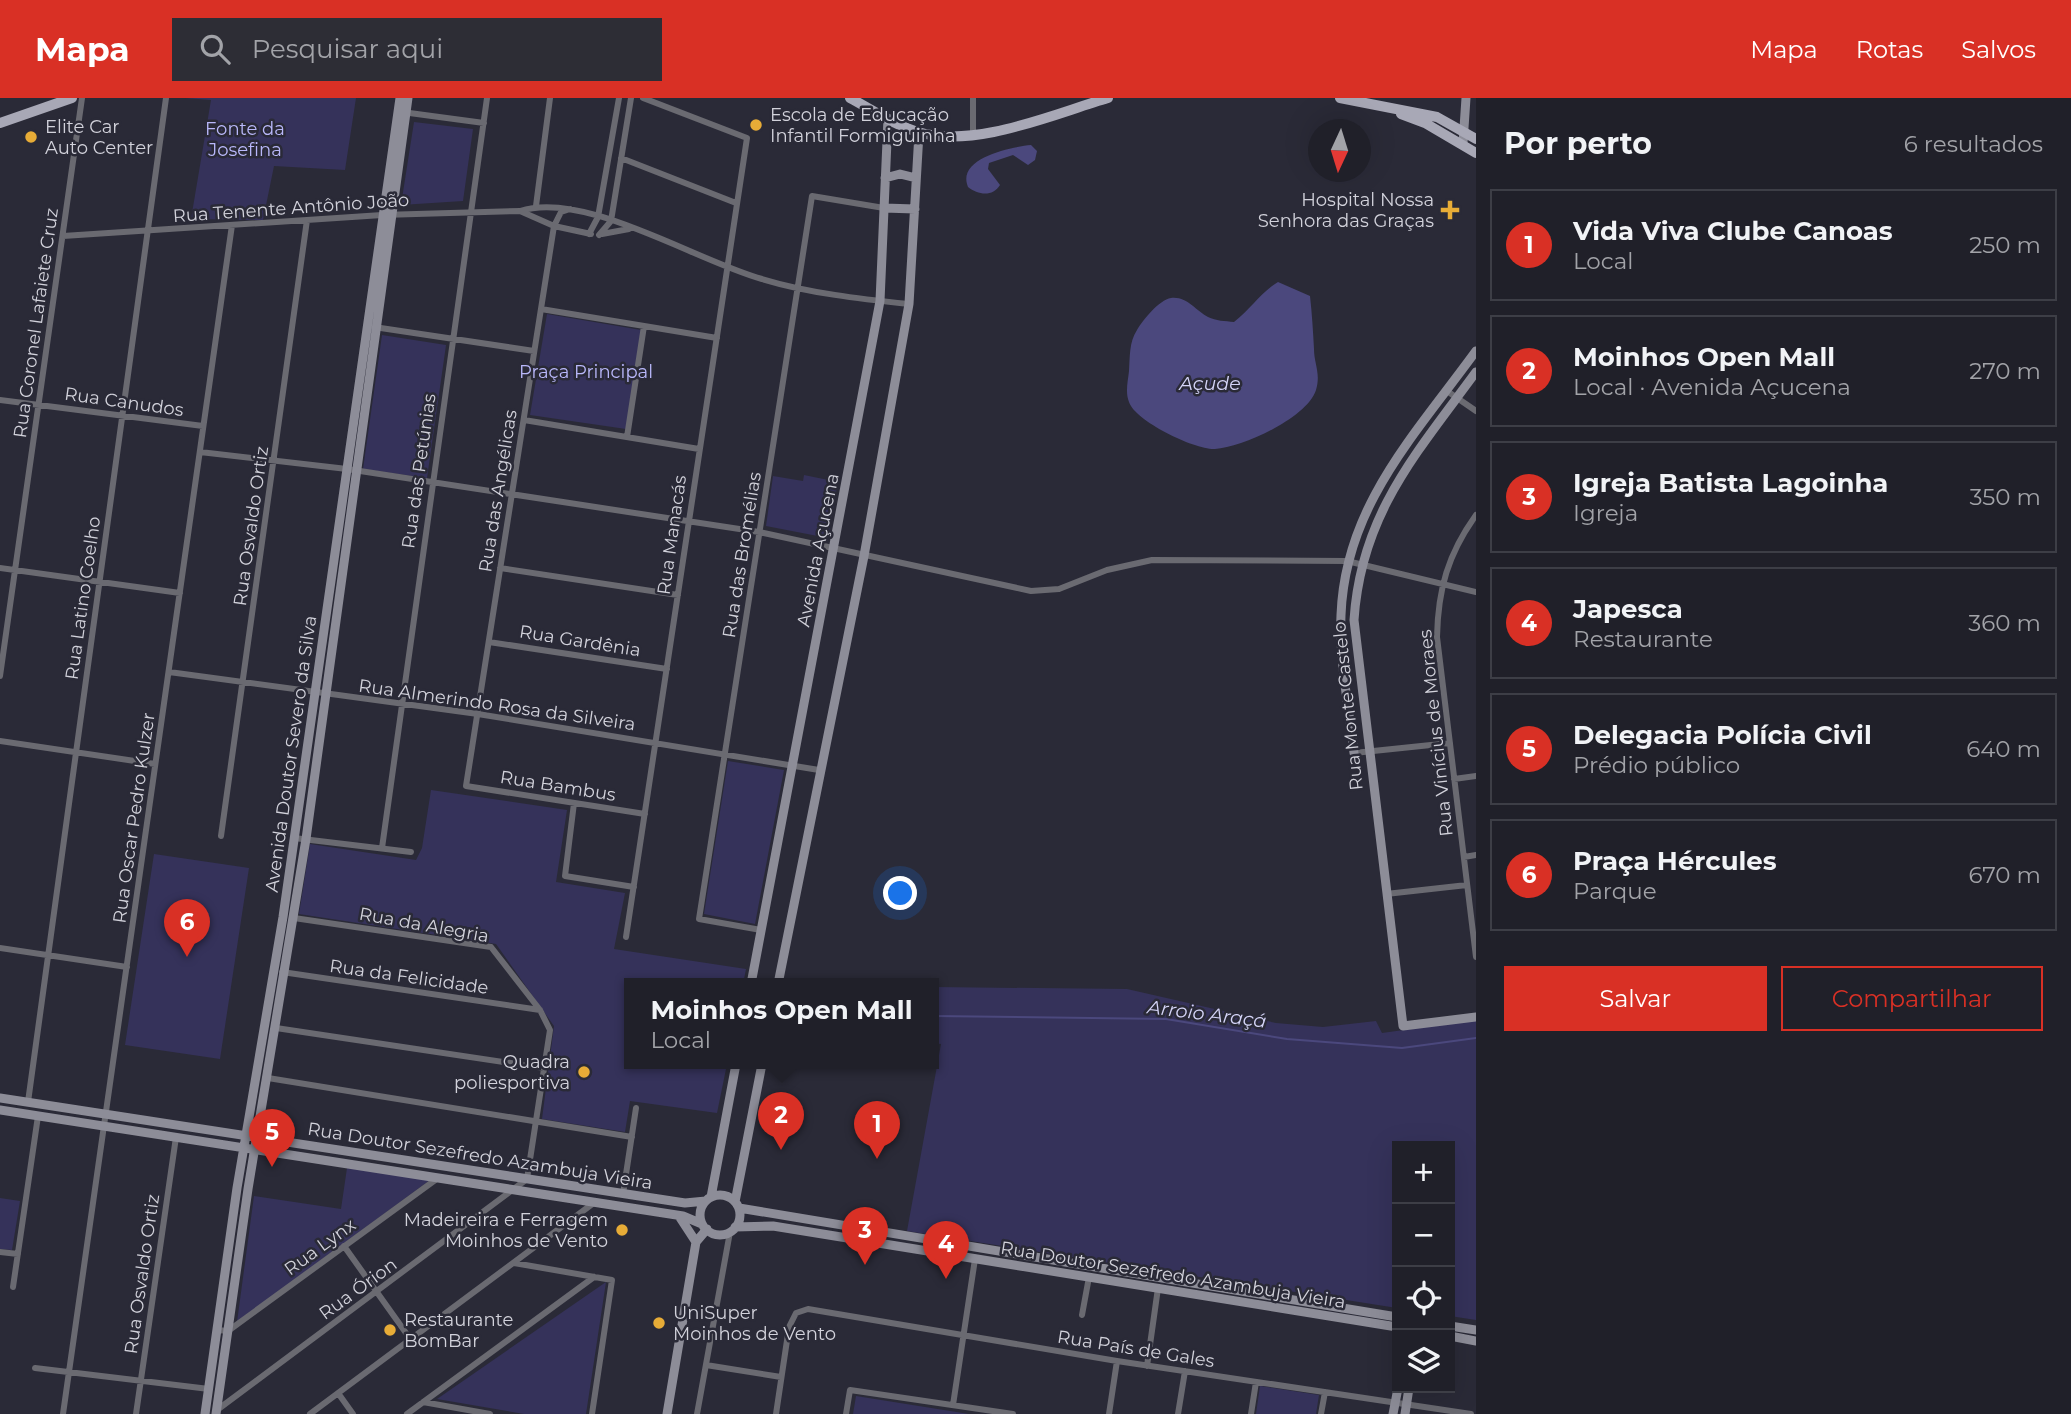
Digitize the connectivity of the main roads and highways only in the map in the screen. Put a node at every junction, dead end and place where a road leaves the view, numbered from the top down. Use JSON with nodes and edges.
{"nodes":[{"id":1,"x":72,"y":98,"type":"edge"},
{"id":2,"x":400,"y":98,"type":"edge"},
{"id":3,"x":408,"y":98,"type":"edge"},
{"id":4,"x":850,"y":98,"type":"edge"},
{"id":5,"x":1108,"y":98,"type":"edge"},
{"id":6,"x":1340,"y":98,"type":"edge"},
{"id":7,"x":1466,"y":98,"type":"edge"},
{"id":8,"x":1384,"y":108,"type":"junction"},
{"id":9,"x":402,"y":112,"type":"junction"},
{"id":10,"x":888,"y":118,"type":"junction"},
{"id":11,"x":0,"y":123,"type":"edge"},
{"id":12,"x":1465,"y":130,"type":"junction"},
{"id":13,"x":919,"y":133,"type":"junction"},
{"id":14,"x":1476,"y":139,"type":"edge"},
{"id":15,"x":1462,"y":143,"type":"junction"},
{"id":16,"x":1476,"y":153,"type":"edge"},
{"id":17,"x":886,"y":178,"type":"junction"},
{"id":18,"x":916,"y":178,"type":"junction"},
{"id":19,"x":884,"y":208,"type":"junction"},
{"id":20,"x":915,"y":209,"type":"junction"},
{"id":21,"x":1476,"y":351,"type":"edge"},
{"id":22,"x":1476,"y":372,"type":"edge"},
{"id":23,"x":352,"y":470,"type":"junction"},
{"id":24,"x":1354,"y":752,"type":"road end"},
{"id":25,"x":752,"y":978,"type":"edge"},
{"id":26,"x":779,"y":978,"type":"edge"},
{"id":27,"x":1476,"y":1017,"type":"edge"},
{"id":28,"x":735,"y":1069,"type":"edge"},
{"id":29,"x":761,"y":1069,"type":"edge"},
{"id":30,"x":0,"y":1098,"type":"edge"},
{"id":31,"x":0,"y":1110,"type":"edge"},
{"id":32,"x":246,"y":1136,"type":"junction"},
{"id":33,"x":257,"y":1138,"type":"junction"},
{"id":34,"x":244,"y":1148,"type":"junction"},
{"id":35,"x":332,"y":1149,"type":"junction"},
{"id":36,"x":255,"y":1150,"type":"junction"},
{"id":37,"x":329,"y":1161,"type":"junction"},
{"id":38,"x":237,"y":1188,"type":"junction"},
{"id":39,"x":248,"y":1189,"type":"junction"},
{"id":40,"x":709,"y":1199,"type":"junction"},
{"id":41,"x":737,"y":1205,"type":"junction"},
{"id":42,"x":678,"y":1215,"type":"junction"},
{"id":43,"x":704,"y":1226,"type":"junction"},
{"id":44,"x":733,"y":1229,"type":"junction"},
{"id":45,"x":696,"y":1242,"type":"junction"},
{"id":46,"x":1392,"y":1316,"type":"edge"},
{"id":47,"x":1392,"y":1326,"type":"edge"},
{"id":48,"x":1455,"y":1327,"type":"edge"},
{"id":49,"x":1476,"y":1330,"type":"edge"},
{"id":50,"x":1455,"y":1337,"type":"edge"},
{"id":51,"x":1476,"y":1340,"type":"edge"},
{"id":52,"x":1397,"y":1393,"type":"edge"},
{"id":53,"x":216,"y":1412,"type":"edge"},
{"id":54,"x":205,"y":1414,"type":"edge"},
{"id":55,"x":667,"y":1414,"type":"edge"},
{"id":56,"x":1393,"y":1414,"type":"edge"}],
"edges":[{"from":1,"to":11,"type":"main road"},
{"from":2,"to":9,"type":"main road","name":"Avenida Doutor Severo da Silva"},
{"from":3,"to":9,"type":"main road","name":"Avenida Doutor Severo da Silva"},
{"from":4,"to":10,"type":"main road"},
{"from":5,"to":13,"type":"main road"},
{"from":6,"to":8,"type":"main road"},
{"from":7,"to":12,"type":"main road"},
{"from":8,"to":12,"type":"main road"},
{"from":8,"to":15,"type":"main road"},
{"from":9,"to":23,"type":"main road","name":"Avenida Doutor Severo da Silva"},
{"from":10,"to":13,"type":"main road"},
{"from":10,"to":17,"type":"main road","name":"Avenida Açucena"},
{"from":12,"to":14,"type":"main road"},
{"from":12,"to":15,"type":"main road"},
{"from":13,"to":18,"type":"main road"},
{"from":15,"to":16,"type":"main road"},
{"from":17,"to":18,"type":"main road"},
{"from":17,"to":19,"type":"main road","name":"Avenida Açucena"},
{"from":18,"to":20,"type":"main road"},
{"from":19,"to":20,"type":"main road"},
{"from":19,"to":25,"type":"main road","name":"Avenida Açucena"},
{"from":20,"to":26,"type":"main road"},
{"from":21,"to":24,"type":"main road","name":"Rua Monte Castelo"},
{"from":22,"to":27,"type":"main road","name":"Rua Monte Castelo"},
{"from":23,"to":32,"type":"main road","name":"Avenida Doutor Severo da Silva"},
{"from":23,"to":33,"type":"main road","name":"Avenida Doutor Severo da Silva"},
{"from":28,"to":40,"type":"main road"},
{"from":29,"to":41,"type":"main road"},
{"from":30,"to":32,"type":"main road","name":"Rua Doutor Sezefredo Azambuja Vieira"},
{"from":31,"to":34,"type":"main road","name":"Rua Doutor Sezefredo Azambuja Vieira"},
{"from":32,"to":33,"type":"main road","name":"Rua Doutor Sezefredo Azambuja Vieira"},
{"from":32,"to":34,"type":"main road","name":"Avenida Doutor Severo da Silva"},
{"from":33,"to":35,"type":"main road","name":"Rua Doutor Sezefredo Azambuja Vieira"},
{"from":33,"to":36,"type":"main road","name":"Avenida Doutor Severo da Silva"},
{"from":34,"to":36,"type":"main road","name":"Rua Doutor Sezefredo Azambuja Vieira"},
{"from":34,"to":38,"type":"main road","name":"Avenida Doutor Severo da Silva"},
{"from":35,"to":37,"type":"main road"},
{"from":35,"to":40,"type":"main road","name":"Rua Doutor Sezefredo Azambuja Vieira"},
{"from":36,"to":37,"type":"main road","name":"Rua Doutor Sezefredo Azambuja Vieira"},
{"from":36,"to":39,"type":"main road","name":"Avenida Doutor Severo da Silva"},
{"from":37,"to":42,"type":"main road","name":"Rua Doutor Sezefredo Azambuja Vieira"},
{"from":38,"to":39,"type":"main road"},
{"from":38,"to":54,"type":"main road","name":"Avenida Doutor Severo da Silva"},
{"from":39,"to":53,"type":"main road","name":"Avenida Doutor Severo da Silva"},
{"from":40,"to":41,"type":"main road"},
{"from":40,"to":43,"type":"main road"},
{"from":41,"to":44,"type":"main road"},
{"from":41,"to":46,"type":"main road","name":"Rua Doutor Sezefredo Azambuja Vieira"},
{"from":42,"to":43,"type":"main road","name":"Rua Doutor Sezefredo Azambuja Vieira"},
{"from":42,"to":45,"type":"main road"},
{"from":43,"to":44,"type":"main road"},
{"from":43,"to":45,"type":"main road"},
{"from":44,"to":47,"type":"main road","name":"Rua Doutor Sezefredo Azambuja Vieira"},
{"from":45,"to":55,"type":"main road"},
{"from":48,"to":49,"type":"main road"},
{"from":50,"to":51,"type":"main road"},
{"from":52,"to":56,"type":"main road"}]}
